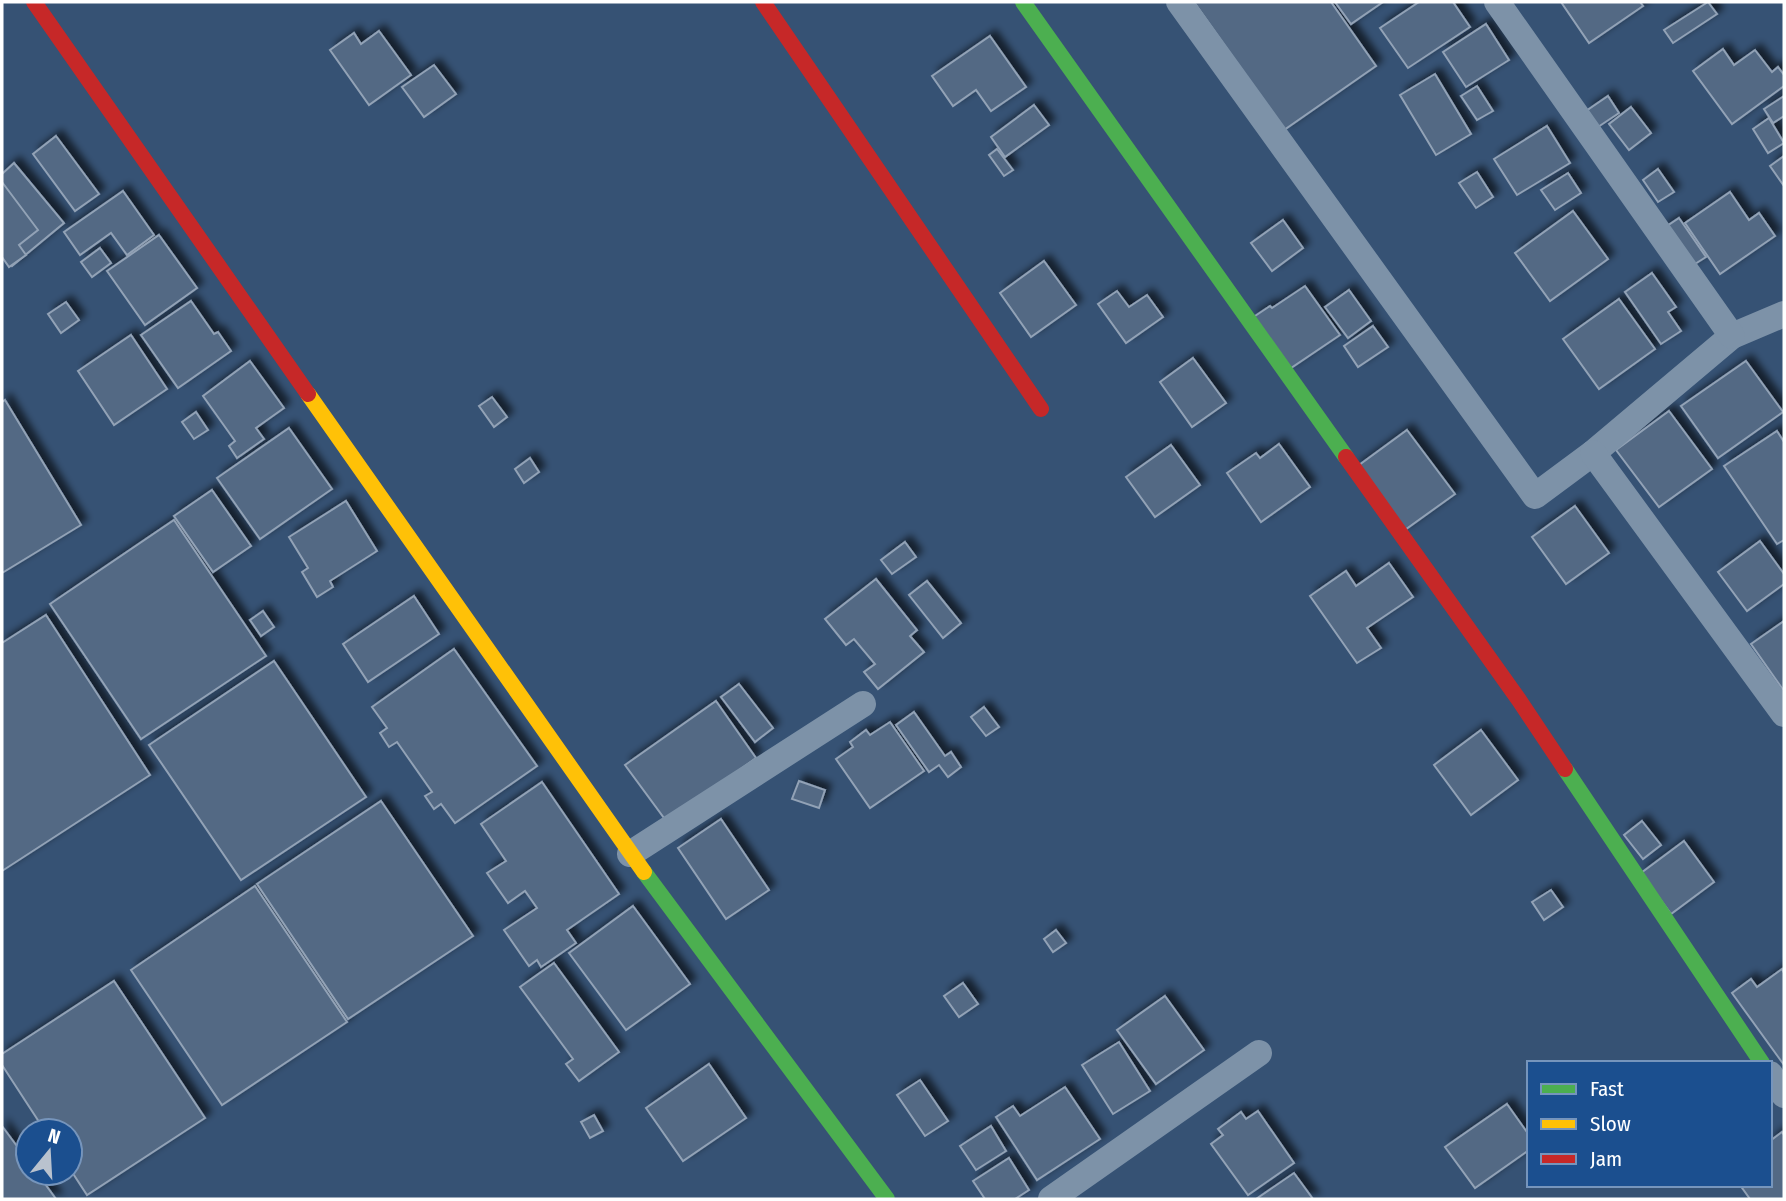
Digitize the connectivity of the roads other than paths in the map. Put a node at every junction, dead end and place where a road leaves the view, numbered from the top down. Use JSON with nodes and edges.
{"nodes":[{"id":1,"x":34,"y":2,"type":"edge"},
{"id":2,"x":763,"y":2,"type":"edge"},
{"id":3,"x":1023,"y":2,"type":"edge"},
{"id":4,"x":1180,"y":2,"type":"edge"},
{"id":5,"x":1497,"y":2,"type":"edge"},
{"id":6,"x":1782,"y":321,"type":"edge"},
{"id":7,"x":1732,"y":336,"type":"junction"},
{"id":8,"x":1041,"y":409,"type":"dead end"},
{"id":9,"x":1593,"y":453,"type":"junction"},
{"id":10,"x":863,"y":704,"type":"dead end"},
{"id":11,"x":1784,"y":714,"type":"edge"},
{"id":12,"x":629,"y":854,"type":"junction"},
{"id":13,"x":1259,"y":1053,"type":"dead end"},
{"id":14,"x":1761,"y":1061,"type":"edge"},
{"id":15,"x":1772,"y":1077,"type":"edge"},
{"id":16,"x":1784,"y":1095,"type":"edge"},
{"id":17,"x":887,"y":1199,"type":"edge"},
{"id":18,"x":1051,"y":1199,"type":"edge"}],
"edges":[{"from":1,"to":12,"type":"street"},
{"from":2,"to":8,"type":"street"},
{"from":3,"to":14,"type":"street"},
{"from":4,"to":9,"type":"street"},
{"from":5,"to":7,"type":"street"},
{"from":6,"to":7,"type":"street"},
{"from":7,"to":9,"type":"street"},
{"from":9,"to":11,"type":"street"},
{"from":10,"to":12,"type":"street"},
{"from":12,"to":17,"type":"street"},
{"from":13,"to":18,"type":"street"},
{"from":15,"to":16,"type":"street"}]}
